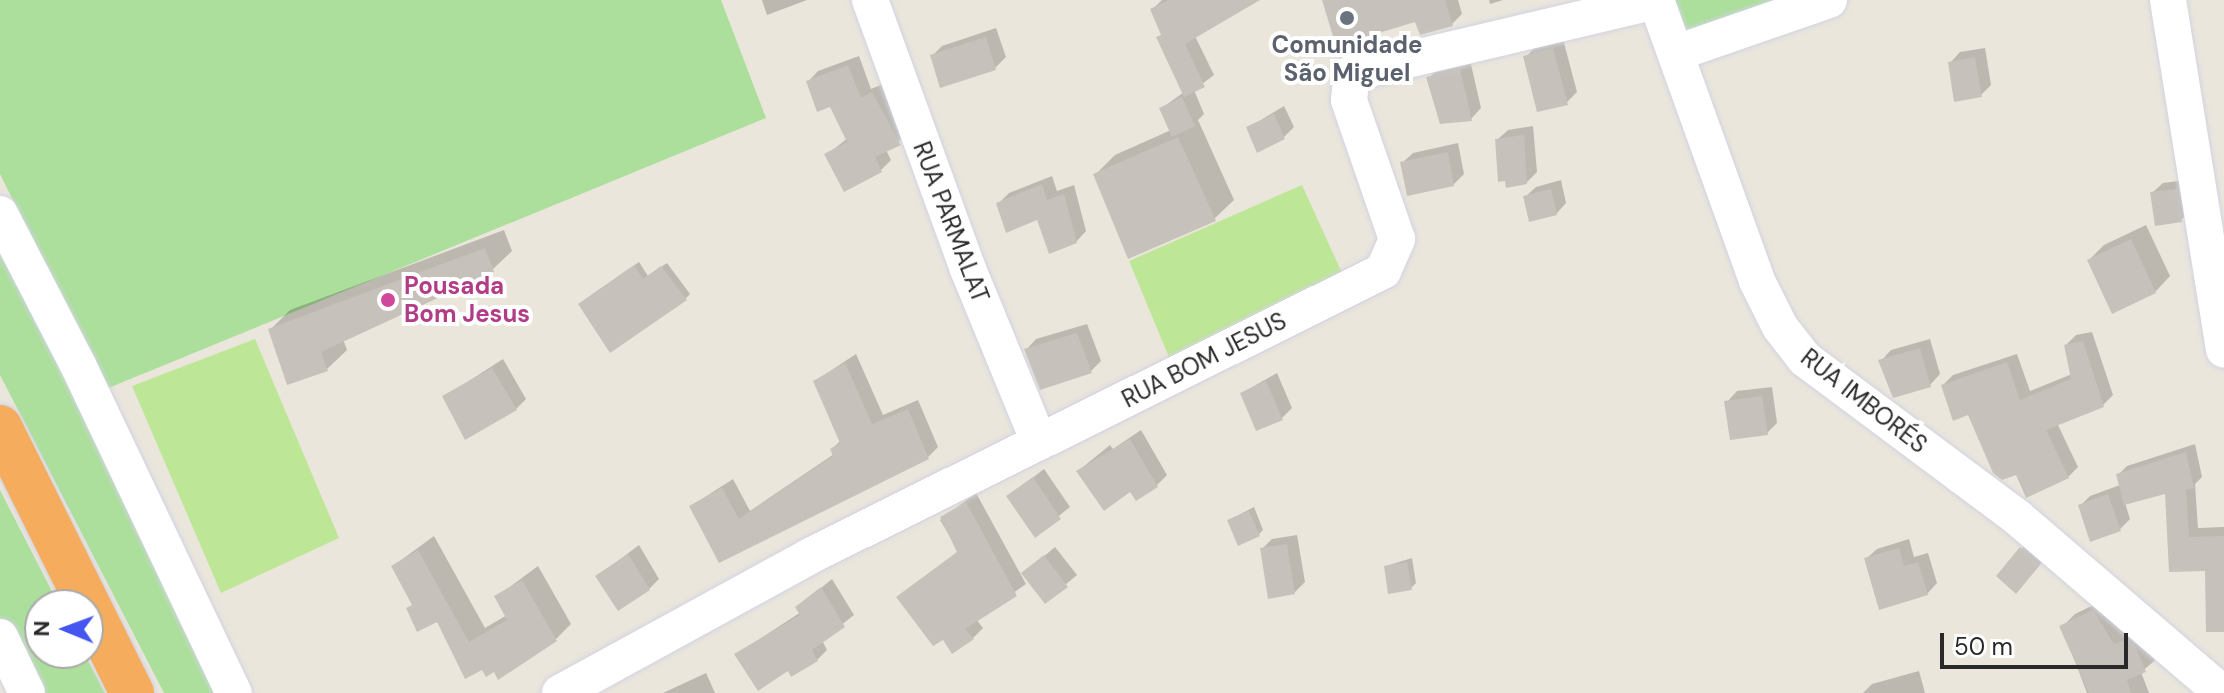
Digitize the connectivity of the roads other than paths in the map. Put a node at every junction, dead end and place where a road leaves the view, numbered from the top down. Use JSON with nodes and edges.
{"nodes":[{"id":1,"x":870,"y":0,"type":"edge"},
{"id":2,"x":1656,"y":0,"type":"edge"},
{"id":3,"x":1829,"y":0,"type":"edge"},
{"id":4,"x":2168,"y":0,"type":"edge"},
{"id":5,"x":1676,"y":53,"type":"junction"},
{"id":6,"x":0,"y":214,"type":"edge"},
{"id":7,"x":2224,"y":350,"type":"edge"},
{"id":8,"x":0,"y":427,"type":"edge"},
{"id":9,"x":1039,"y":442,"type":"junction"},
{"id":10,"x":0,"y":637,"type":"edge"},
{"id":11,"x":27,"y":693,"type":"edge"},
{"id":12,"x":132,"y":693,"type":"edge"},
{"id":13,"x":234,"y":693,"type":"edge"},
{"id":14,"x":560,"y":693,"type":"edge"},
{"id":15,"x":2222,"y":693,"type":"edge"}],
"edges":[{"from":1,"to":9,"type":"street","name":"RUA PARMALAT"},
{"from":2,"to":5,"type":"street","name":"RUA IMBORÉS"},
{"from":2,"to":9,"type":"street","name":"RUA BOM JESUS"},
{"from":3,"to":5,"type":"street"},
{"from":4,"to":7,"type":"street"},
{"from":5,"to":15,"type":"street","name":"RUA IMBORÉS"},
{"from":6,"to":13,"type":"street"},
{"from":8,"to":12,"type":"highway"},
{"from":9,"to":14,"type":"street","name":"RUA BOM JESUS"},
{"from":10,"to":11,"type":"street"}]}
